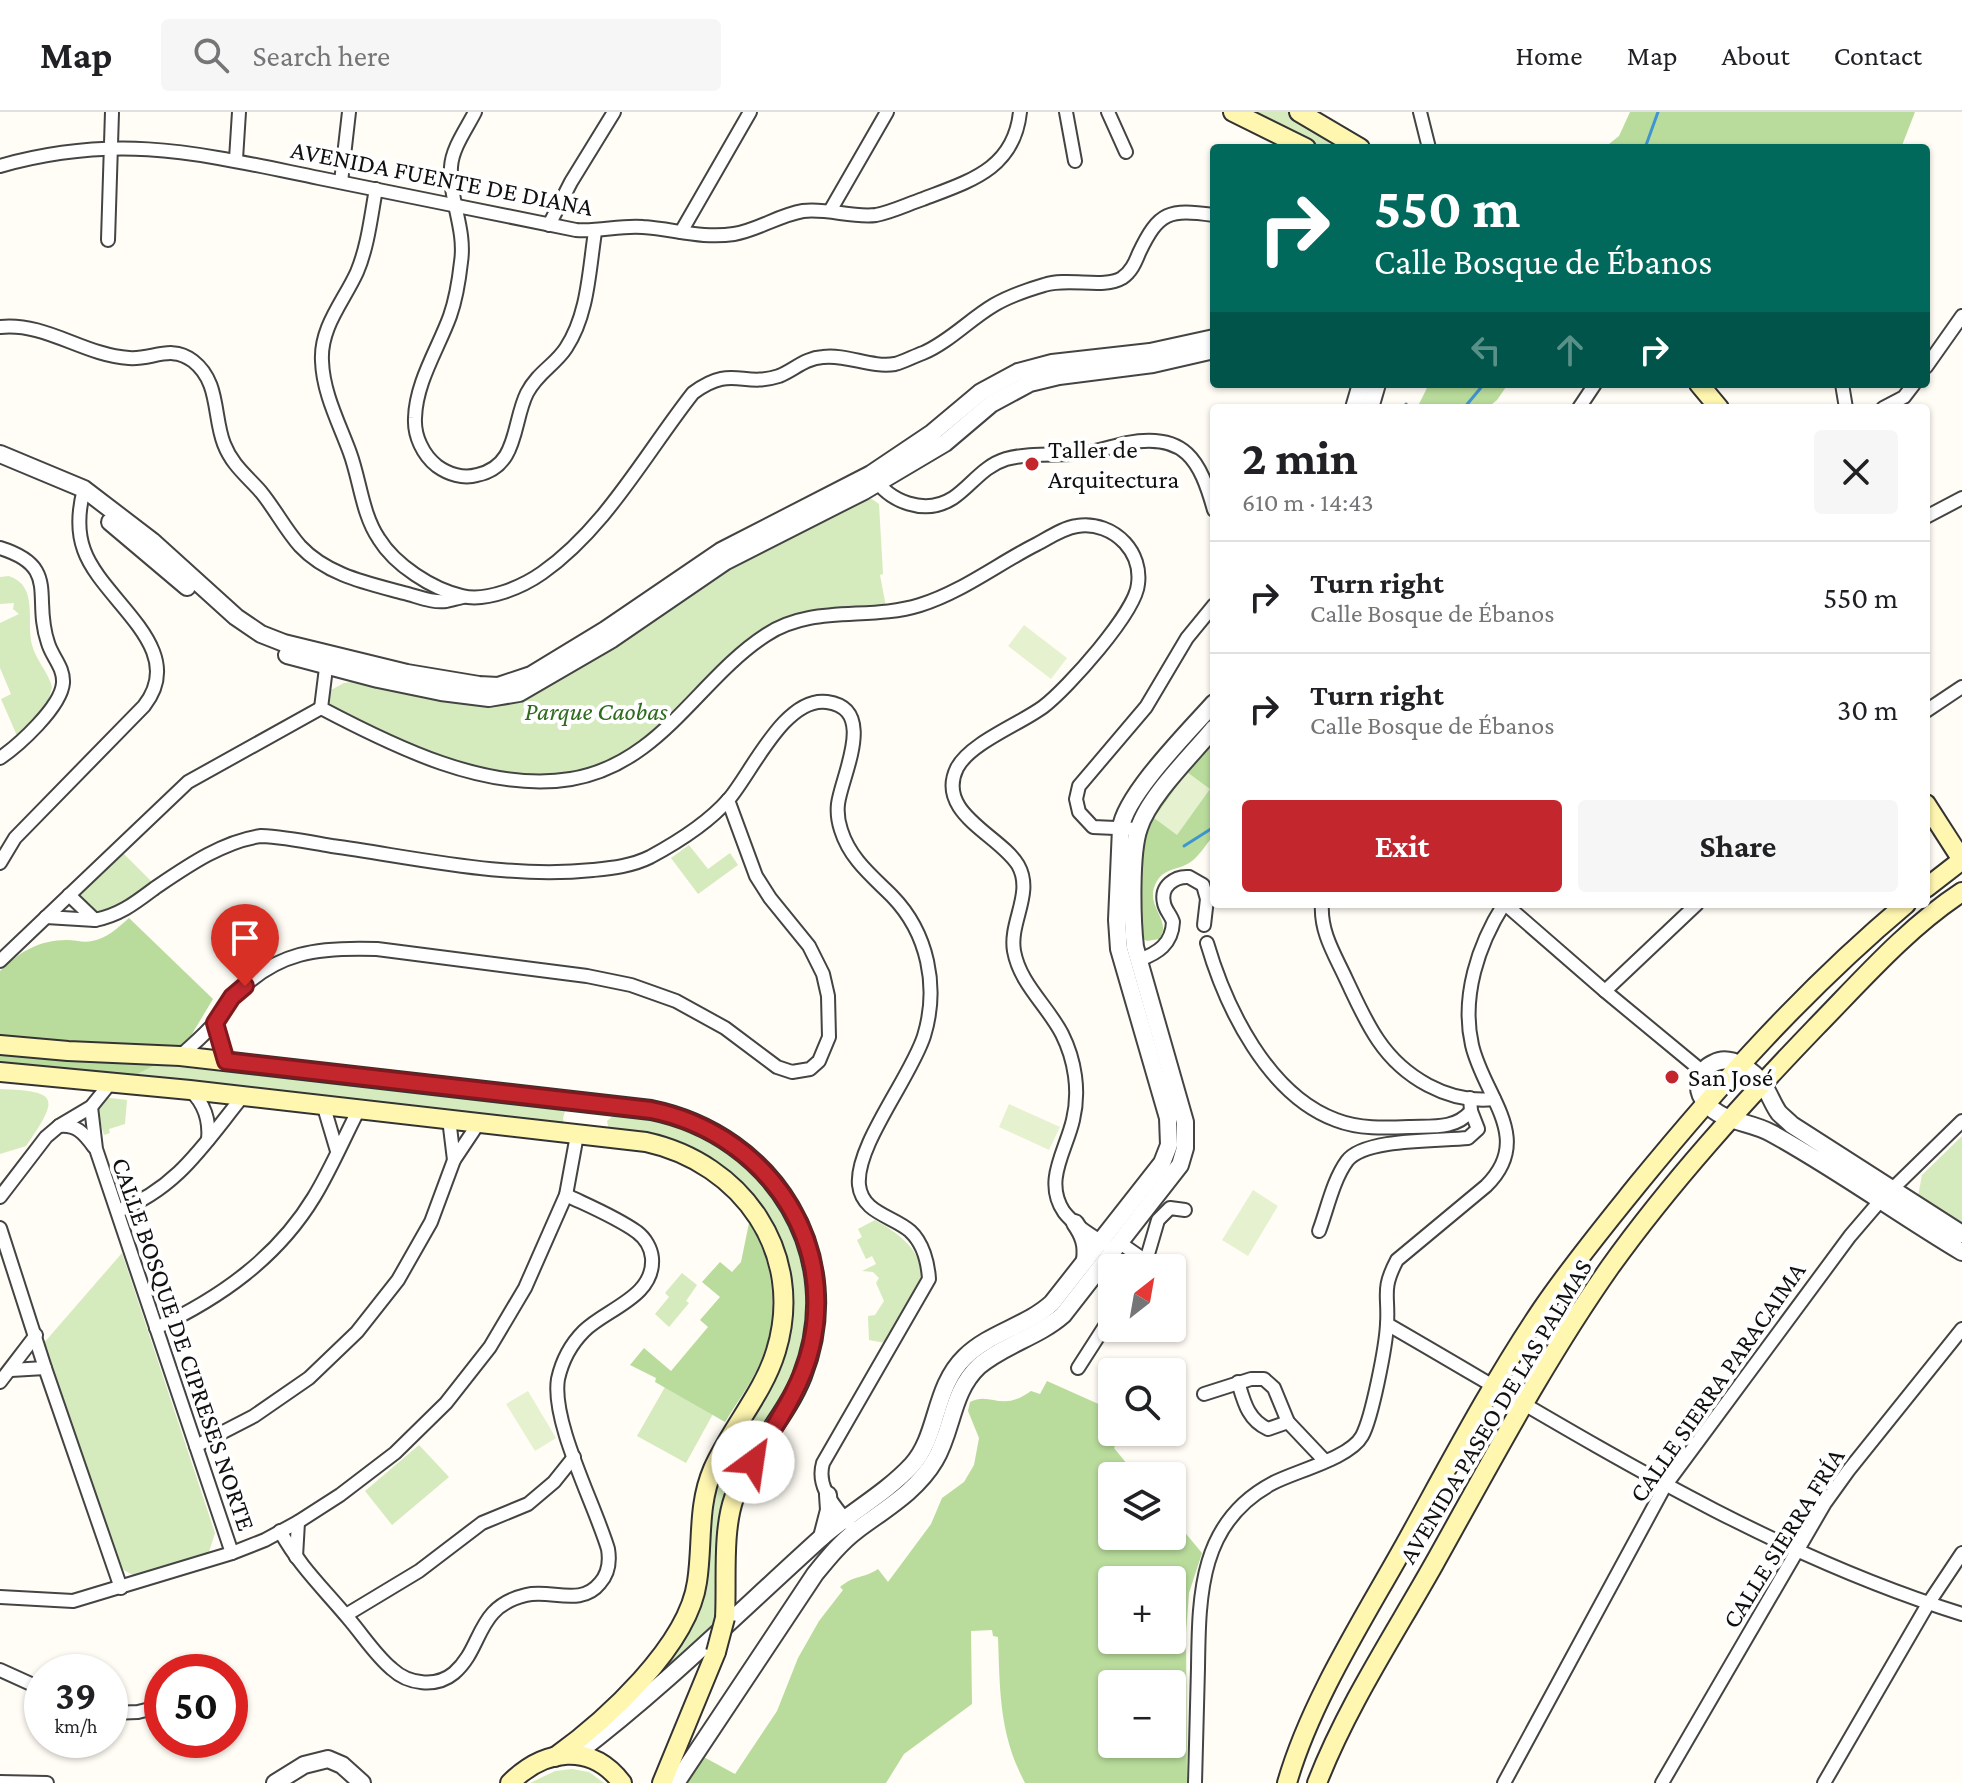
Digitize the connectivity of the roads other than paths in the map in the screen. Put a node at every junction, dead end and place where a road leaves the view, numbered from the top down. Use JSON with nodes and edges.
{"nodes":[{"id":1,"x":112,"y":112,"type":"edge"},
{"id":2,"x":239,"y":112,"type":"edge"},
{"id":3,"x":349,"y":112,"type":"edge"},
{"id":4,"x":475,"y":112,"type":"edge"},
{"id":5,"x":614,"y":112,"type":"edge"},
{"id":6,"x":750,"y":112,"type":"edge"},
{"id":7,"x":887,"y":112,"type":"edge"},
{"id":8,"x":1020,"y":112,"type":"edge"},
{"id":9,"x":1066,"y":112,"type":"edge"},
{"id":10,"x":1108,"y":112,"type":"edge"},
{"id":11,"x":1233,"y":112,"type":"edge"},
{"id":12,"x":1299,"y":112,"type":"edge"},
{"id":13,"x":1420,"y":112,"type":"edge"},
{"id":14,"x":1298,"y":144,"type":"edge"},
{"id":15,"x":1353,"y":144,"type":"edge"},
{"id":16,"x":1428,"y":144,"type":"edge"},
{"id":17,"x":111,"y":147,"type":"junction"},
{"id":18,"x":1126,"y":152,"type":"dead end"},
{"id":19,"x":236,"y":159,"type":"junction"},
{"id":20,"x":1075,"y":161,"type":"dead end"},
{"id":21,"x":0,"y":166,"type":"edge"},
{"id":22,"x":341,"y":182,"type":"junction"},
{"id":23,"x":376,"y":189,"type":"junction"},
{"id":24,"x":455,"y":205,"type":"junction"},
{"id":25,"x":830,"y":211,"type":"junction"},
{"id":26,"x":1210,"y":214,"type":"edge"},
{"id":27,"x":549,"y":225,"type":"junction"},
{"id":28,"x":595,"y":232,"type":"junction"},
{"id":29,"x":681,"y":232,"type":"junction"},
{"id":30,"x":108,"y":240,"type":"dead end"},
{"id":31,"x":1962,"y":316,"type":"edge"},
{"id":32,"x":0,"y":327,"type":"edge"},
{"id":33,"x":1210,"y":339,"type":"edge"},
{"id":34,"x":1210,"y":351,"type":"edge"},
{"id":35,"x":1930,"y":361,"type":"edge"},
{"id":36,"x":1702,"y":388,"type":"edge"},
{"id":37,"x":1911,"y":388,"type":"edge"},
{"id":38,"x":1716,"y":404,"type":"edge"},
{"id":39,"x":1891,"y":404,"type":"edge"},
{"id":40,"x":0,"y":454,"type":"edge"},
{"id":41,"x":0,"y":463,"type":"edge"},
{"id":42,"x":875,"y":478,"type":"junction"},
{"id":43,"x":82,"y":494,"type":"junction"},
{"id":44,"x":1210,"y":495,"type":"edge"},
{"id":45,"x":1962,"y":498,"type":"edge"},
{"id":46,"x":1930,"y":515,"type":"edge"},
{"id":47,"x":0,"y":548,"type":"edge"},
{"id":48,"x":463,"y":597,"type":"junction"},
{"id":49,"x":1210,"y":610,"type":"edge"},
{"id":50,"x":327,"y":658,"type":"junction"},
{"id":51,"x":1962,"y":687,"type":"edge"},
{"id":52,"x":321,"y":708,"type":"junction"},
{"id":53,"x":1210,"y":708,"type":"edge"},
{"id":54,"x":1930,"y":708,"type":"edge"},
{"id":55,"x":1210,"y":733,"type":"edge"},
{"id":56,"x":0,"y":758,"type":"edge"},
{"id":57,"x":728,"y":800,"type":"junction"},
{"id":58,"x":1930,"y":810,"type":"edge"},
{"id":59,"x":1130,"y":829,"type":"junction"},
{"id":60,"x":1962,"y":860,"type":"edge"},
{"id":61,"x":0,"y":863,"type":"edge"},
{"id":62,"x":1930,"y":885,"type":"edge"},
{"id":63,"x":1962,"y":892,"type":"edge"},
{"id":64,"x":69,"y":895,"type":"junction"},
{"id":65,"x":1323,"y":908,"type":"edge"},
{"id":66,"x":1503,"y":908,"type":"edge"},
{"id":67,"x":1510,"y":908,"type":"edge"},
{"id":68,"x":1693,"y":908,"type":"edge"},
{"id":69,"x":1901,"y":908,"type":"edge"},
{"id":70,"x":46,"y":917,"type":"junction"},
{"id":71,"x":95,"y":920,"type":"junction"},
{"id":72,"x":1204,"y":925,"type":"dead end"},
{"id":73,"x":1207,"y":943,"type":"dead end"},
{"id":74,"x":1139,"y":960,"type":"junction"},
{"id":75,"x":0,"y":961,"type":"edge"},
{"id":76,"x":1605,"y":991,"type":"junction"},
{"id":77,"x":215,"y":1023,"type":"junction"},
{"id":78,"x":0,"y":1045,"type":"edge"},
{"id":79,"x":1157,"y":1051,"type":"junction"},
{"id":80,"x":180,"y":1056,"type":"junction"},
{"id":81,"x":226,"y":1061,"type":"junction"},
{"id":82,"x":1739,"y":1064,"type":"junction"},
{"id":83,"x":0,"y":1072,"type":"edge"},
{"id":84,"x":1703,"y":1072,"type":"junction"},
{"id":85,"x":112,"y":1081,"type":"junction"},
{"id":86,"x":1763,"y":1083,"type":"junction"},
{"id":87,"x":190,"y":1090,"type":"junction"},
{"id":88,"x":243,"y":1096,"type":"junction"},
{"id":89,"x":1494,"y":1099,"type":"junction"},
{"id":90,"x":588,"y":1102,"type":"junction"},
{"id":91,"x":1705,"y":1103,"type":"junction"},
{"id":92,"x":323,"y":1104,"type":"junction"},
{"id":93,"x":1470,"y":1105,"type":"junction"},
{"id":94,"x":91,"y":1107,"type":"junction"},
{"id":95,"x":359,"y":1109,"type":"junction"},
{"id":96,"x":449,"y":1119,"type":"junction"},
{"id":97,"x":1730,"y":1120,"type":"junction"},
{"id":98,"x":480,"y":1121,"type":"junction"},
{"id":99,"x":1962,"y":1121,"type":"edge"},
{"id":100,"x":59,"y":1126,"type":"junction"},
{"id":101,"x":582,"y":1136,"type":"junction"},
{"id":102,"x":208,"y":1140,"type":"junction"},
{"id":103,"x":96,"y":1149,"type":"junction"},
{"id":104,"x":337,"y":1151,"type":"junction"},
{"id":105,"x":454,"y":1160,"type":"junction"},
{"id":106,"x":566,"y":1195,"type":"junction"},
{"id":107,"x":1886,"y":1195,"type":"junction"},
{"id":108,"x":0,"y":1197,"type":"edge"},
{"id":109,"x":1185,"y":1210,"type":"dead end"},
{"id":110,"x":118,"y":1211,"type":"junction"},
{"id":111,"x":1075,"y":1223,"type":"junction"},
{"id":112,"x":1114,"y":1225,"type":"junction"},
{"id":113,"x":1319,"y":1231,"type":"dead end"},
{"id":114,"x":1962,"y":1234,"type":"edge"},
{"id":115,"x":1,"y":1235,"type":"edge"},
{"id":116,"x":1112,"y":1245,"type":"junction"},
{"id":117,"x":1962,"y":1252,"type":"edge"},
{"id":118,"x":1126,"y":1254,"type":"edge"},
{"id":119,"x":1148,"y":1254,"type":"edge"},
{"id":120,"x":1085,"y":1260,"type":"junction"},
{"id":121,"x":1387,"y":1324,"type":"junction"},
{"id":122,"x":156,"y":1328,"type":"junction"},
{"id":123,"x":1962,"y":1329,"type":"edge"},
{"id":124,"x":36,"y":1335,"type":"junction"},
{"id":125,"x":1098,"y":1337,"type":"edge"},
{"id":126,"x":45,"y":1368,"type":"junction"},
{"id":127,"x":1078,"y":1368,"type":"dead end"},
{"id":128,"x":11,"y":1370,"type":"junction"},
{"id":129,"x":0,"y":1382,"type":"edge"},
{"id":130,"x":1238,"y":1382,"type":"junction"},
{"id":131,"x":1493,"y":1385,"type":"junction"},
{"id":132,"x":1204,"y":1394,"type":"dead end"},
{"id":133,"x":1524,"y":1403,"type":"junction"},
{"id":134,"x":1288,"y":1422,"type":"junction"},
{"id":135,"x":196,"y":1446,"type":"junction"},
{"id":136,"x":574,"y":1457,"type":"junction"},
{"id":137,"x":1324,"y":1460,"type":"junction"},
{"id":138,"x":1665,"y":1486,"type":"junction"},
{"id":139,"x":828,"y":1495,"type":"junction"},
{"id":140,"x":298,"y":1522,"type":"junction"},
{"id":141,"x":850,"y":1525,"type":"junction"},
{"id":142,"x":280,"y":1531,"type":"junction"},
{"id":143,"x":822,"y":1538,"type":"junction"},
{"id":144,"x":265,"y":1540,"type":"junction"},
{"id":145,"x":1797,"y":1550,"type":"junction"},
{"id":146,"x":232,"y":1553,"type":"junction"},
{"id":147,"x":1962,"y":1553,"type":"edge"},
{"id":148,"x":296,"y":1560,"type":"junction"},
{"id":149,"x":121,"y":1588,"type":"junction"},
{"id":150,"x":0,"y":1597,"type":"edge"},
{"id":151,"x":1928,"y":1604,"type":"junction"},
{"id":152,"x":1962,"y":1614,"type":"edge"},
{"id":153,"x":346,"y":1615,"type":"junction"},
{"id":154,"x":0,"y":1670,"type":"edge"},
{"id":155,"x":24,"y":1681,"type":"edge"},
{"id":156,"x":576,"y":1754,"type":"junction"},
{"id":157,"x":555,"y":1757,"type":"junction"},
{"id":158,"x":0,"y":1782,"type":"edge"},
{"id":159,"x":47,"y":1783,"type":"edge"},
{"id":160,"x":275,"y":1783,"type":"edge"},
{"id":161,"x":362,"y":1783,"type":"edge"},
{"id":162,"x":510,"y":1783,"type":"edge"},
{"id":163,"x":622,"y":1783,"type":"edge"},
{"id":164,"x":662,"y":1783,"type":"edge"},
{"id":165,"x":676,"y":1783,"type":"edge"},
{"id":166,"x":1195,"y":1783,"type":"edge"},
{"id":167,"x":1287,"y":1783,"type":"edge"},
{"id":168,"x":1317,"y":1783,"type":"edge"},
{"id":169,"x":1504,"y":1783,"type":"edge"},
{"id":170,"x":1662,"y":1783,"type":"edge"},
{"id":171,"x":1824,"y":1783,"type":"edge"}],
"edges":[{"from":1,"to":17,"type":"street"},
{"from":2,"to":19,"type":"street"},
{"from":3,"to":22,"type":"street"},
{"from":4,"to":24,"type":"street"},
{"from":5,"to":27,"type":"street"},
{"from":6,"to":29,"type":"street"},
{"from":7,"to":25,"type":"street"},
{"from":8,"to":25,"type":"street","name":"AVENIDA FUENTE DE DIANA"},
{"from":9,"to":20,"type":"street"},
{"from":10,"to":18,"type":"street"},
{"from":11,"to":14,"type":"main road"},
{"from":12,"to":15,"type":"main road"},
{"from":13,"to":16,"type":"street"},
{"from":17,"to":19,"type":"street","name":"AVENIDA FUENTE DE DIANA"},
{"from":17,"to":21,"type":"street","name":"AVENIDA FUENTE DE DIANA"},
{"from":17,"to":30,"type":"street"},
{"from":19,"to":22,"type":"street","name":"AVENIDA FUENTE DE DIANA"},
{"from":22,"to":23,"type":"street","name":"AVENIDA FUENTE DE DIANA"},
{"from":23,"to":24,"type":"street","name":"AVENIDA FUENTE DE DIANA"},
{"from":23,"to":48,"type":"street"},
{"from":24,"to":27,"type":"street","name":"AVENIDA FUENTE DE DIANA"},
{"from":24,"to":28,"type":"street"},
{"from":25,"to":29,"type":"street","name":"AVENIDA FUENTE DE DIANA"},
{"from":26,"to":48,"type":"street"},
{"from":27,"to":28,"type":"street","name":"AVENIDA FUENTE DE DIANA"},
{"from":28,"to":29,"type":"street","name":"AVENIDA FUENTE DE DIANA"},
{"from":31,"to":35,"type":"street"},
{"from":32,"to":48,"type":"street"},
{"from":33,"to":42,"type":"street"},
{"from":34,"to":42,"type":"street"},
{"from":36,"to":38,"type":"main road"},
{"from":37,"to":39,"type":"street"},
{"from":40,"to":43,"type":"street"},
{"from":41,"to":43,"type":"street"},
{"from":42,"to":44,"type":"street"},
{"from":42,"to":50,"type":"street"},
{"from":43,"to":50,"type":"street"},
{"from":43,"to":61,"type":"street"},
{"from":45,"to":46,"type":"street"},
{"from":47,"to":56,"type":"street"},
{"from":49,"to":59,"type":"street"},
{"from":50,"to":52,"type":"street"},
{"from":51,"to":54,"type":"street"},
{"from":52,"to":64,"type":"street"},
{"from":52,"to":111,"type":"street"},
{"from":53,"to":59,"type":"street"},
{"from":55,"to":59,"type":"street"},
{"from":57,"to":71,"type":"street"},
{"from":57,"to":77,"type":"street"},
{"from":57,"to":139,"type":"street"},
{"from":58,"to":60,"type":"main road"},
{"from":59,"to":74,"type":"street"},
{"from":59,"to":79,"type":"street"},
{"from":60,"to":62,"type":"main road"},
{"from":63,"to":86,"type":"main road","name":"AVENIDA PASEO DE LAS PALMAS"},
{"from":64,"to":70,"type":"street"},
{"from":64,"to":71,"type":"street"},
{"from":65,"to":93,"type":"street"},
{"from":66,"to":89,"type":"street"},
{"from":67,"to":76,"type":"street"},
{"from":68,"to":76,"type":"street"},
{"from":69,"to":82,"type":"main road","name":"AVENIDA PASEO DE LAS PALMAS"},
{"from":70,"to":71,"type":"street"},
{"from":70,"to":75,"type":"street"},
{"from":72,"to":74,"type":"street"},
{"from":73,"to":93,"type":"street"},
{"from":74,"to":79,"type":"street"},
{"from":76,"to":84,"type":"street"},
{"from":77,"to":80,"type":"street"},
{"from":77,"to":81,"type":"street"},
{"from":78,"to":80,"type":"main road"},
{"from":79,"to":112,"type":"street"},
{"from":79,"to":116,"type":"street"},
{"from":80,"to":81,"type":"main road"},
{"from":81,"to":90,"type":"main road"},
{"from":82,"to":84,"type":"street"},
{"from":82,"to":86,"type":"street"},
{"from":82,"to":91,"type":"main road","name":"AVENIDA PASEO DE LAS PALMAS"},
{"from":83,"to":85,"type":"main road"},
{"from":84,"to":91,"type":"street"},
{"from":85,"to":87,"type":"main road"},
{"from":85,"to":94,"type":"street"},
{"from":86,"to":97,"type":"main road","name":"AVENIDA PASEO DE LAS PALMAS"},
{"from":86,"to":107,"type":"street"},
{"from":87,"to":88,"type":"main road"},
{"from":87,"to":102,"type":"street"},
{"from":88,"to":92,"type":"main road"},
{"from":88,"to":102,"type":"street"},
{"from":89,"to":93,"type":"street"},
{"from":89,"to":121,"type":"street"},
{"from":90,"to":101,"type":"main road"},
{"from":90,"to":101,"type":"main road"},
{"from":90,"to":164,"type":"main road","bridge":true},
{"from":91,"to":97,"type":"street"},
{"from":91,"to":131,"type":"main road","name":"AVENIDA PASEO DE LAS PALMAS"},
{"from":92,"to":95,"type":"main road"},
{"from":92,"to":104,"type":"street"},
{"from":93,"to":113,"type":"street"},
{"from":94,"to":100,"type":"street"},
{"from":94,"to":103,"type":"street","name":"CALLE BOSQUE DE CIPRESES NORTE"},
{"from":95,"to":96,"type":"main road"},
{"from":95,"to":104,"type":"street"},
{"from":96,"to":98,"type":"main road"},
{"from":96,"to":105,"type":"street"},
{"from":97,"to":107,"type":"street"},
{"from":97,"to":133,"type":"main road","name":"AVENIDA PASEO DE LAS PALMAS"},
{"from":98,"to":101,"type":"main road"},
{"from":98,"to":105,"type":"street"},
{"from":99,"to":107,"type":"street","name":"CALLE SIERRA PARACAIMA"},
{"from":100,"to":103,"type":"street","name":"CALLE BOSQUE DE CIPRESES NORTE"},
{"from":100,"to":108,"type":"street"},
{"from":101,"to":106,"type":"street"},
{"from":101,"to":157,"type":"main road"},
{"from":102,"to":110,"type":"street"},
{"from":103,"to":110,"type":"street","name":"CALLE BOSQUE DE CIPRESES NORTE"},
{"from":104,"to":122,"type":"street"},
{"from":105,"to":135,"type":"street"},
{"from":106,"to":136,"type":"street"},
{"from":106,"to":140,"type":"street"},
{"from":107,"to":114,"type":"street"},
{"from":107,"to":117,"type":"street"},
{"from":107,"to":138,"type":"street","name":"CALLE SIERRA PARACAIMA"},
{"from":109,"to":119,"type":"street"},
{"from":110,"to":122,"type":"street","name":"CALLE BOSQUE DE CIPRESES NORTE"},
{"from":111,"to":112,"type":"street"},
{"from":111,"to":116,"type":"street"},
{"from":111,"to":120,"type":"street"},
{"from":112,"to":116,"type":"street"},
{"from":115,"to":124,"type":"street"},
{"from":116,"to":118,"type":"street"},
{"from":116,"to":120,"type":"street"},
{"from":116,"to":141,"type":"street"},
{"from":120,"to":141,"type":"street"},
{"from":121,"to":131,"type":"street"},
{"from":121,"to":137,"type":"street"},
{"from":122,"to":135,"type":"street","name":"CALLE BOSQUE DE CIPRESES NORTE"},
{"from":123,"to":145,"type":"street","name":"CALLE SIERRA FRÍA"},
{"from":124,"to":126,"type":"street"},
{"from":124,"to":128,"type":"street"},
{"from":125,"to":127,"type":"street"},
{"from":126,"to":128,"type":"street"},
{"from":126,"to":149,"type":"street"},
{"from":128,"to":129,"type":"street"},
{"from":130,"to":132,"type":"street"},
{"from":130,"to":134,"type":"street"},
{"from":130,"to":134,"type":"street"},
{"from":131,"to":133,"type":"street"},
{"from":131,"to":167,"type":"main road","name":"AVENIDA PASEO DE LAS PALMAS"},
{"from":133,"to":138,"type":"street"},
{"from":133,"to":168,"type":"main road","name":"AVENIDA PASEO DE LAS PALMAS"},
{"from":134,"to":137,"type":"street"},
{"from":135,"to":146,"type":"street","name":"CALLE BOSQUE DE CIPRESES NORTE"},
{"from":136,"to":153,"type":"street"},
{"from":136,"to":153,"type":"street"},
{"from":137,"to":166,"type":"street"},
{"from":138,"to":145,"type":"street"},
{"from":138,"to":169,"type":"street","name":"CALLE SIERRA PARACAIMA"},
{"from":139,"to":141,"type":"street"},
{"from":139,"to":143,"type":"street"},
{"from":140,"to":142,"type":"street"},
{"from":140,"to":148,"type":"street"},
{"from":141,"to":143,"type":"street"},
{"from":141,"to":165,"type":"street"},
{"from":142,"to":144,"type":"street"},
{"from":142,"to":148,"type":"street"},
{"from":143,"to":156,"type":"street"},
{"from":144,"to":146,"type":"street"},
{"from":144,"to":148,"type":"street"},
{"from":145,"to":151,"type":"street"},
{"from":145,"to":170,"type":"street","name":"CALLE SIERRA FRÍA"},
{"from":146,"to":149,"type":"street"},
{"from":147,"to":151,"type":"street"},
{"from":148,"to":153,"type":"street"},
{"from":149,"to":150,"type":"street"},
{"from":151,"to":152,"type":"street"},
{"from":151,"to":171,"type":"street"},
{"from":154,"to":155,"type":"street"},
{"from":156,"to":157,"type":"main road"},
{"from":156,"to":163,"type":"main road"},
{"from":157,"to":162,"type":"main road"},
{"from":158,"to":159,"type":"street"},
{"from":160,"to":161,"type":"street"}]}
